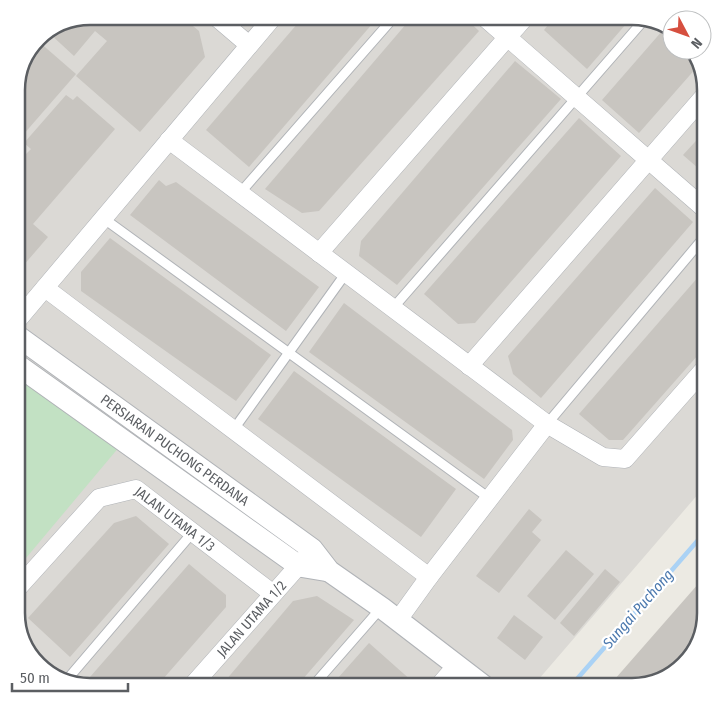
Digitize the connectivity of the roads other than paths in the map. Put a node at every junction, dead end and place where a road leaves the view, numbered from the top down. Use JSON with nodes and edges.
{"nodes":[{"id":1,"x":226,"y":25,"type":"edge"},
{"id":2,"x":266,"y":25,"type":"edge"},
{"id":3,"x":387,"y":25,"type":"edge"},
{"id":4,"x":493,"y":25,"type":"edge"},
{"id":5,"x":518,"y":25,"type":"edge"},
{"id":6,"x":639,"y":26,"type":"edge"},
{"id":7,"x":507,"y":38,"type":"junction"},
{"id":8,"x":248,"y":45,"type":"junction"},
{"id":9,"x":577,"y":98,"type":"junction"},
{"id":10,"x":697,"y":104,"type":"edge"},
{"id":11,"x":169,"y":140,"type":"junction"},
{"id":12,"x":648,"y":160,"type":"junction"},
{"id":13,"x":240,"y":193,"type":"junction"},
{"id":14,"x":697,"y":202,"type":"edge"},
{"id":15,"x":103,"y":218,"type":"junction"},
{"id":16,"x":697,"y":246,"type":"edge"},
{"id":17,"x":319,"y":253,"type":"junction"},
{"id":18,"x":346,"y":273,"type":"junction"},
{"id":19,"x":45,"y":288,"type":"junction"},
{"id":20,"x":393,"y":308,"type":"junction"},
{"id":21,"x":25,"y":311,"type":"edge"},
{"id":22,"x":25,"y":342,"type":"edge"},
{"id":23,"x":289,"y":353,"type":"junction"},
{"id":24,"x":469,"y":366,"type":"junction"},
{"id":25,"x":25,"y":370,"type":"edge"},
{"id":26,"x":697,"y":377,"type":"edge"},
{"id":27,"x":546,"y":424,"type":"junction"},
{"id":28,"x":234,"y":429,"type":"junction"},
{"id":29,"x":489,"y":498,"type":"junction"},
{"id":30,"x":193,"y":532,"type":"junction"},
{"id":31,"x":305,"y":558,"type":"junction"},
{"id":32,"x":429,"y":577,"type":"junction"},
{"id":33,"x":25,"y":580,"type":"edge"},
{"id":34,"x":272,"y":593,"type":"junction"},
{"id":35,"x":390,"y":614,"type":"junction"},
{"id":36,"x":457,"y":665,"type":"junction"},
{"id":37,"x":71,"y":675,"type":"edge"},
{"id":38,"x":199,"y":678,"type":"edge"},
{"id":39,"x":322,"y":678,"type":"edge"},
{"id":40,"x":446,"y":678,"type":"edge"},
{"id":41,"x":474,"y":678,"type":"edge"}],
"edges":[{"from":1,"to":8,"type":"street"},
{"from":2,"to":8,"type":"street"},
{"from":3,"to":13,"type":"lane"},
{"from":4,"to":7,"type":"street"},
{"from":5,"to":7,"type":"street"},
{"from":6,"to":9,"type":"lane"},
{"from":7,"to":9,"type":"street"},
{"from":7,"to":17,"type":"street"},
{"from":8,"to":11,"type":"street"},
{"from":9,"to":12,"type":"street"},
{"from":9,"to":20,"type":"lane"},
{"from":10,"to":12,"type":"street"},
{"from":11,"to":13,"type":"street"},
{"from":11,"to":15,"type":"street"},
{"from":12,"to":14,"type":"street"},
{"from":12,"to":24,"type":"street"},
{"from":13,"to":17,"type":"street"},
{"from":15,"to":19,"type":"street"},
{"from":15,"to":23,"type":"lane"},
{"from":16,"to":27,"type":"lane"},
{"from":17,"to":18,"type":"street"},
{"from":18,"to":20,"type":"street"},
{"from":18,"to":23,"type":"lane"},
{"from":19,"to":21,"type":"street"},
{"from":19,"to":28,"type":"street"},
{"from":20,"to":24,"type":"street"},
{"from":22,"to":31,"type":"street","name":"PERSIARAN PUCHONG PERDANA"},
{"from":23,"to":28,"type":"lane"},
{"from":23,"to":29,"type":"lane"},
{"from":24,"to":27,"type":"street"},
{"from":25,"to":31,"type":"street","name":"PERSIARAN PUCHONG PERDANA"},
{"from":26,"to":27,"type":"street"},
{"from":27,"to":29,"type":"street"},
{"from":28,"to":32,"type":"street"},
{"from":29,"to":32,"type":"street"},
{"from":30,"to":33,"type":"street","name":"JALAN UTAMA 1/3"},
{"from":30,"to":34,"type":"street","name":"JALAN UTAMA 1/3"},
{"from":30,"to":37,"type":"lane"},
{"from":31,"to":34,"type":"street","name":"JALAN UTAMA 1/2"},
{"from":31,"to":35,"type":"street","name":"PERSIARAN PUCHONG PERDANA"},
{"from":32,"to":35,"type":"street"},
{"from":34,"to":38,"type":"street","name":"JALAN UTAMA 1/2"},
{"from":35,"to":36,"type":"street","name":"PERSIARAN PUCHONG PERDANA"},
{"from":35,"to":39,"type":"lane"},
{"from":36,"to":40,"type":"street"},
{"from":36,"to":41,"type":"street","name":"PERSIARAN PUCHONG PERDANA"}]}
